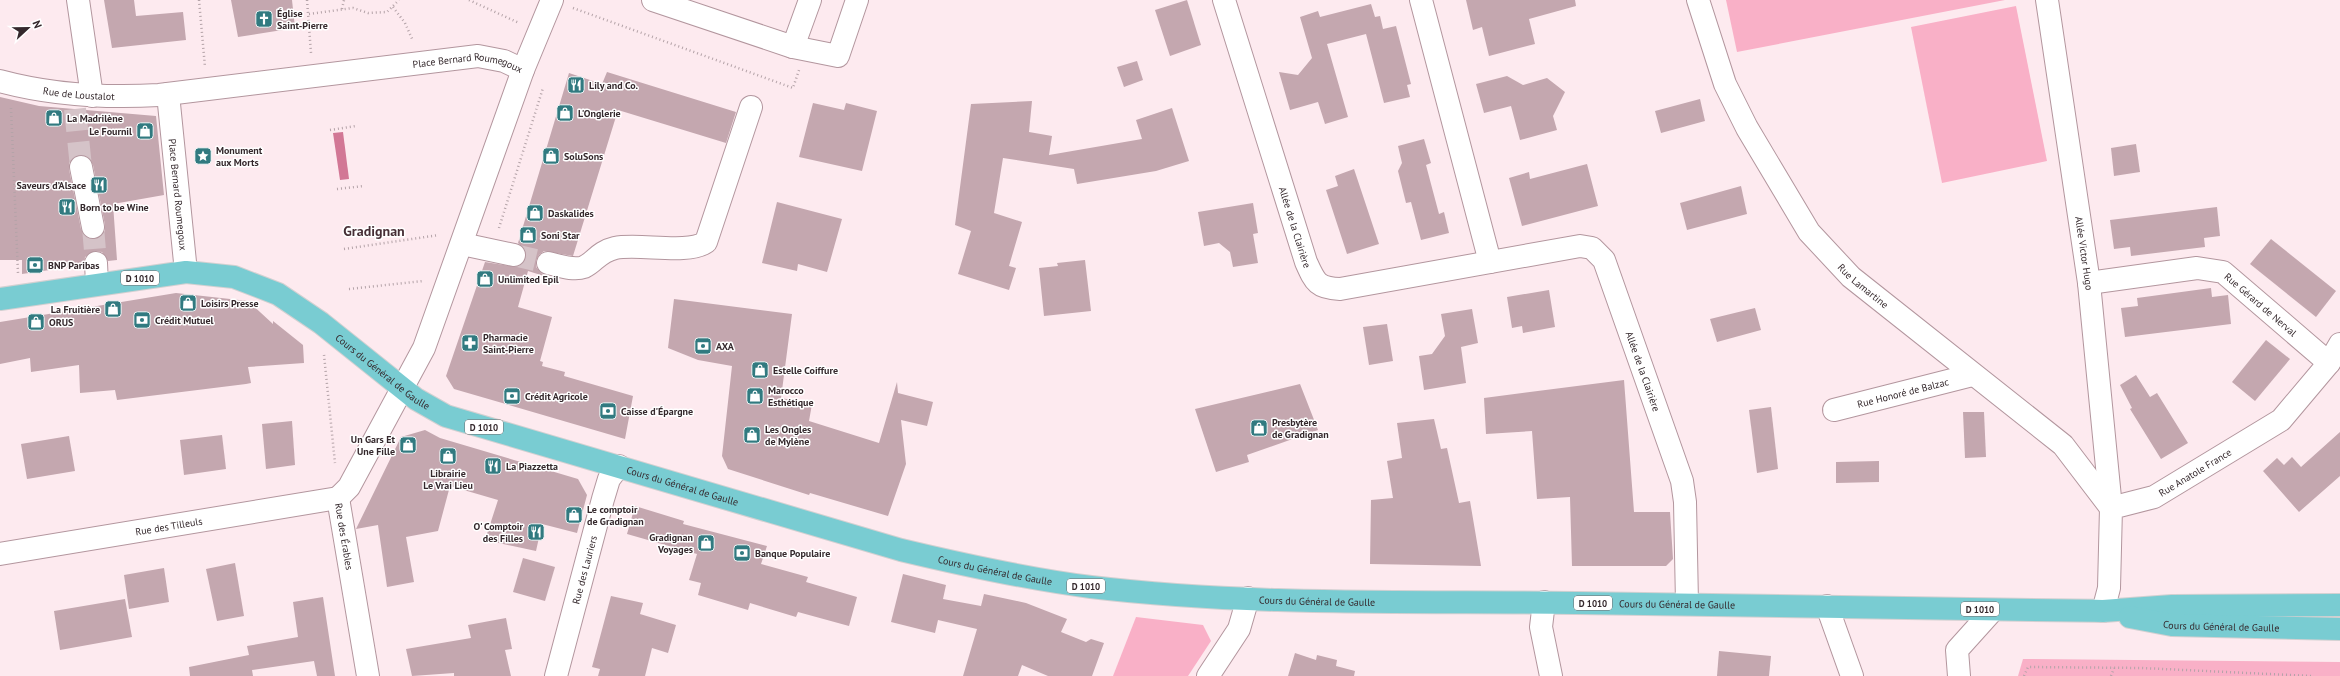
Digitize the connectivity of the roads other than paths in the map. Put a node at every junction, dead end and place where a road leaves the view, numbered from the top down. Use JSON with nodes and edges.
{"nodes":[{"id":1,"x":78,"y":0,"type":"edge"},
{"id":2,"x":552,"y":0,"type":"edge"},
{"id":3,"x":653,"y":0,"type":"edge"},
{"id":4,"x":810,"y":0,"type":"edge"},
{"id":5,"x":857,"y":0,"type":"edge"},
{"id":6,"x":1224,"y":0,"type":"edge"},
{"id":7,"x":1421,"y":0,"type":"edge"},
{"id":8,"x":1698,"y":0,"type":"edge"},
{"id":9,"x":2047,"y":0,"type":"edge"},
{"id":10,"x":793,"y":47,"type":"junction"},
{"id":11,"x":523,"y":70,"type":"junction"},
{"id":12,"x":5,"y":82,"type":"edge"},
{"id":13,"x":164,"y":95,"type":"junction"},
{"id":14,"x":80,"y":99,"type":"junction"},
{"id":15,"x":751,"y":107,"type":"dead end"},
{"id":16,"x":81,"y":167,"type":"tunnel mouth"},
{"id":17,"x":93,"y":228,"type":"tunnel mouth"},
{"id":18,"x":464,"y":238,"type":"junction"},
{"id":19,"x":514,"y":255,"type":"tunnel mouth"},
{"id":20,"x":1490,"y":262,"type":"junction"},
{"id":21,"x":96,"y":263,"type":"tunnel mouth"},
{"id":22,"x":548,"y":263,"type":"tunnel mouth"},
{"id":23,"x":186,"y":272,"type":"junction"},
{"id":24,"x":2089,"y":283,"type":"junction"},
{"id":25,"x":98,"y":284,"type":"junction"},
{"id":26,"x":9,"y":297,"type":"edge"},
{"id":27,"x":2340,"y":344,"type":"edge"},
{"id":28,"x":2329,"y":363,"type":"junction"},
{"id":29,"x":1972,"y":375,"type":"junction"},
{"id":30,"x":402,"y":389,"type":"junction"},
{"id":31,"x":1834,"y":410,"type":"dead end"},
{"id":32,"x":619,"y":466,"type":"junction"},
{"id":33,"x":338,"y":498,"type":"junction"},
{"id":34,"x":2111,"y":508,"type":"junction"},
{"id":35,"x":0,"y":554,"type":"edge"},
{"id":36,"x":1248,"y":598,"type":"junction"},
{"id":37,"x":1544,"y":602,"type":"junction"},
{"id":38,"x":1687,"y":604,"type":"junction"},
{"id":39,"x":1827,"y":606,"type":"junction"},
{"id":40,"x":2340,"y":606,"type":"edge"},
{"id":41,"x":1993,"y":610,"type":"junction"},
{"id":42,"x":2103,"y":612,"type":"junction"},
{"id":43,"x":2340,"y":629,"type":"edge"},
{"id":44,"x":368,"y":676,"type":"edge"},
{"id":45,"x":556,"y":676,"type":"edge"},
{"id":46,"x":1208,"y":676,"type":"edge"},
{"id":47,"x":1551,"y":676,"type":"edge"},
{"id":48,"x":1852,"y":676,"type":"edge"},
{"id":49,"x":1960,"y":676,"type":"edge"}],
"edges":[{"from":1,"to":14,"type":"street"},
{"from":2,"to":11,"type":"street"},
{"from":3,"to":10,"type":"street"},
{"from":4,"to":10,"type":"street"},
{"from":5,"to":10,"type":"street"},
{"from":6,"to":20,"type":"street","name":"Allée de la Clairière"},
{"from":7,"to":20,"type":"street"},
{"from":8,"to":29,"type":"street","name":"Rue Lamartine"},
{"from":9,"to":24,"type":"street","name":"Allée Victor Hugo"},
{"from":11,"to":13,"type":"street","name":"Place Bernard Roumegoux"},
{"from":11,"to":18,"type":"street","name":"Place Bernard Roumegoux"},
{"from":12,"to":14,"type":"street","name":"Rue de Loustalot"},
{"from":13,"to":14,"type":"street","name":"Rue de Loustalot"},
{"from":13,"to":23,"type":"street","name":"Place Bernard Roumegoux"},
{"from":15,"to":22,"type":"street"},
{"from":16,"to":17,"type":"street"},
{"from":18,"to":19,"type":"street"},
{"from":18,"to":30,"type":"street","name":"Place Bernard Roumegoux"},
{"from":20,"to":38,"type":"street","name":"Allée de la Clairière"},
{"from":21,"to":25,"type":"street"},
{"from":23,"to":25,"type":"main road","name":"Cours du Général de Gaulle","number":"D 1010"},
{"from":23,"to":30,"type":"main road","name":"Cours du Général de Gaulle","number":"D 1010"},
{"from":24,"to":28,"type":"street","name":"Rue Gérard de Nerval"},
{"from":24,"to":34,"type":"street","name":"Allée Victor Hugo"},
{"from":25,"to":26,"type":"main road","name":"Cours du Général de Gaulle","number":"D 1010"},
{"from":27,"to":28,"type":"street","name":"Rue Anatole France"},
{"from":28,"to":34,"type":"street","name":"Rue Anatole France"},
{"from":29,"to":31,"type":"street","name":"Rue Honoré de Balzac"},
{"from":29,"to":34,"type":"street","name":"Rue Lamartine"},
{"from":30,"to":32,"type":"main road","name":"Cours du Général de Gaulle","number":"D 1010"},
{"from":30,"to":33,"type":"street","name":"Rue des Érables"},
{"from":32,"to":36,"type":"main road","name":"Cours du Général de Gaulle","number":"D 1010"},
{"from":32,"to":45,"type":"street","name":"Rue des Lauriers"},
{"from":33,"to":35,"type":"street","name":"Rue des Tilleuls"},
{"from":33,"to":44,"type":"street","name":"Rue des Érables"},
{"from":34,"to":42,"type":"street"},
{"from":36,"to":37,"type":"main road","name":"Cours du Général de Gaulle","number":"D 1010"},
{"from":36,"to":46,"type":"street"},
{"from":37,"to":38,"type":"main road","name":"Cours du Général de Gaulle","number":"D 1010"},
{"from":37,"to":47,"type":"street"},
{"from":38,"to":39,"type":"main road","name":"Cours du Général de Gaulle","number":"D 1010"},
{"from":39,"to":41,"type":"main road","name":"Cours du Général de Gaulle","number":"D 1010"},
{"from":39,"to":48,"type":"street"},
{"from":40,"to":42,"type":"main road","name":"Cours du Général de Gaulle","number":"D 1010"},
{"from":41,"to":42,"type":"main road","name":"Cours du Général de Gaulle","number":"D 1010"},
{"from":41,"to":49,"type":"street"},
{"from":42,"to":43,"type":"main road","name":"Cours du Général de Gaulle","number":"D 1010"}]}
